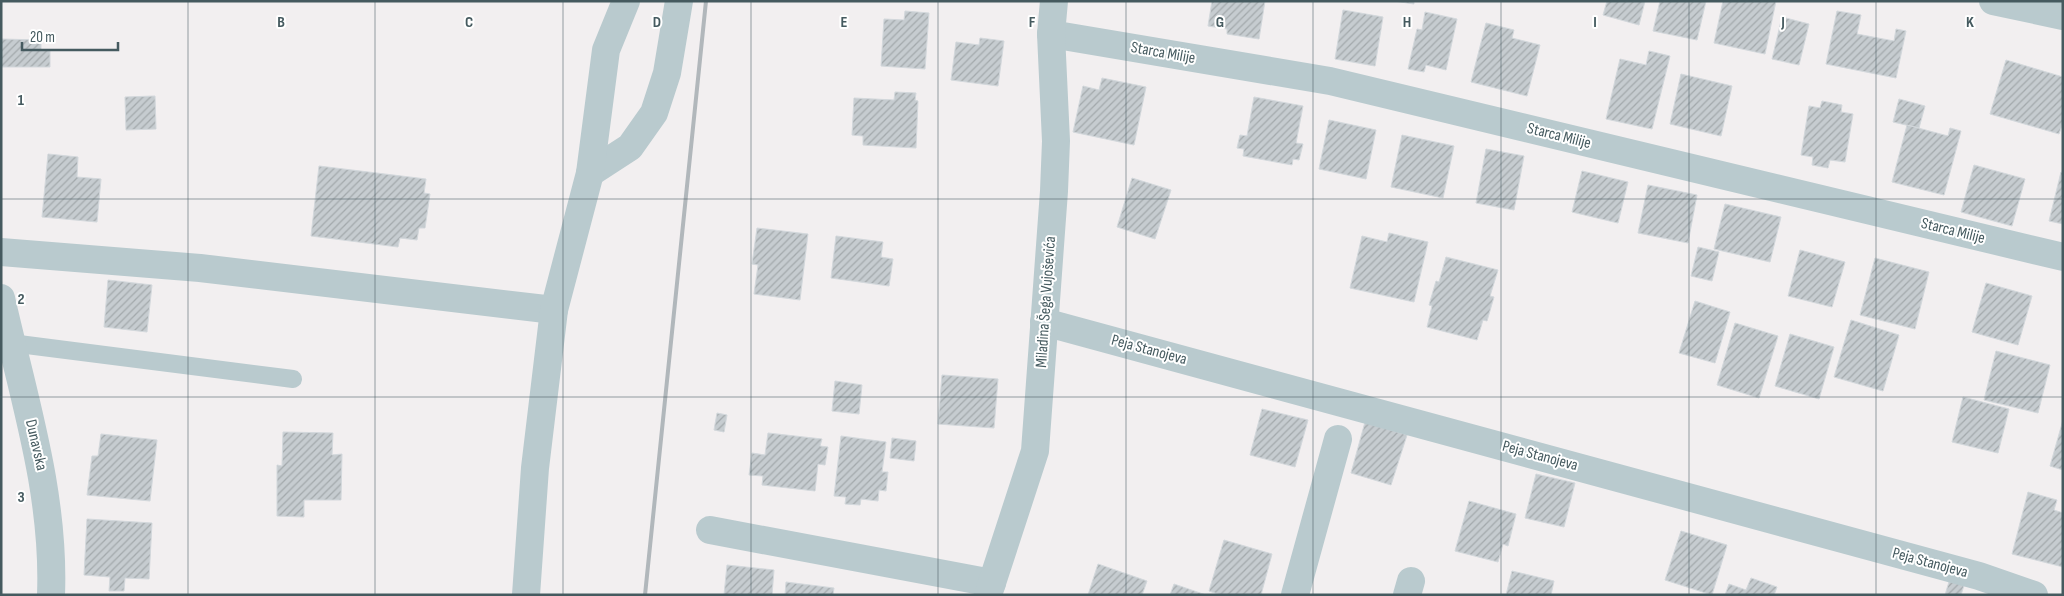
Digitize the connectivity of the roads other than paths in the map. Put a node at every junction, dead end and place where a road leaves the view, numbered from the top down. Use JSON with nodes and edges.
{"nodes":[{"id":1,"x":626,"y":1,"type":"edge"},
{"id":2,"x":679,"y":1,"type":"edge"},
{"id":3,"x":1054,"y":1,"type":"edge"},
{"id":4,"x":1993,"y":1,"type":"edge"},
{"id":5,"x":2063,"y":16,"type":"edge"},
{"id":6,"x":1051,"y":34,"type":"junction"},
{"id":7,"x":590,"y":173,"type":"junction"},
{"id":8,"x":1,"y":252,"type":"edge"},
{"id":9,"x":2063,"y":257,"type":"edge"},
{"id":10,"x":1,"y":298,"type":"edge"},
{"id":11,"x":554,"y":310,"type":"junction"},
{"id":12,"x":1044,"y":322,"type":"junction"},
{"id":13,"x":11,"y":343,"type":"junction"},
{"id":14,"x":294,"y":379,"type":"dead end"},
{"id":15,"x":13,"y":401,"type":"edge"},
{"id":16,"x":1338,"y":439,"type":"dead end"},
{"id":17,"x":710,"y":530,"type":"dead end"},
{"id":18,"x":990,"y":589,"type":"edge"},
{"id":19,"x":51,"y":595,"type":"edge"},
{"id":20,"x":526,"y":595,"type":"edge"},
{"id":21,"x":1295,"y":595,"type":"edge"},
{"id":22,"x":2034,"y":595,"type":"edge"}],
"edges":[{"from":1,"to":7,"type":"street"},
{"from":2,"to":7,"type":"street"},
{"from":3,"to":6,"type":"street","name":"Miladina Šega Vujoševića"},
{"from":4,"to":5,"type":"street"},
{"from":6,"to":9,"type":"street","name":"Starca Milije"},
{"from":6,"to":12,"type":"street","name":"Miladina Šega Vujoševića"},
{"from":7,"to":11,"type":"street"},
{"from":8,"to":11,"type":"street"},
{"from":10,"to":13,"type":"street","name":"Dunavska"},
{"from":11,"to":20,"type":"street"},
{"from":12,"to":18,"type":"street","name":"Miladina Šega Vujoševića"},
{"from":12,"to":22,"type":"street","name":"Peja Stanojeva"},
{"from":13,"to":14,"type":"lane"},
{"from":13,"to":15,"type":"street","name":"Dunavska"},
{"from":15,"to":19,"type":"street","name":"Dunavska"},
{"from":16,"to":21,"type":"street"},
{"from":17,"to":18,"type":"street"}]}
